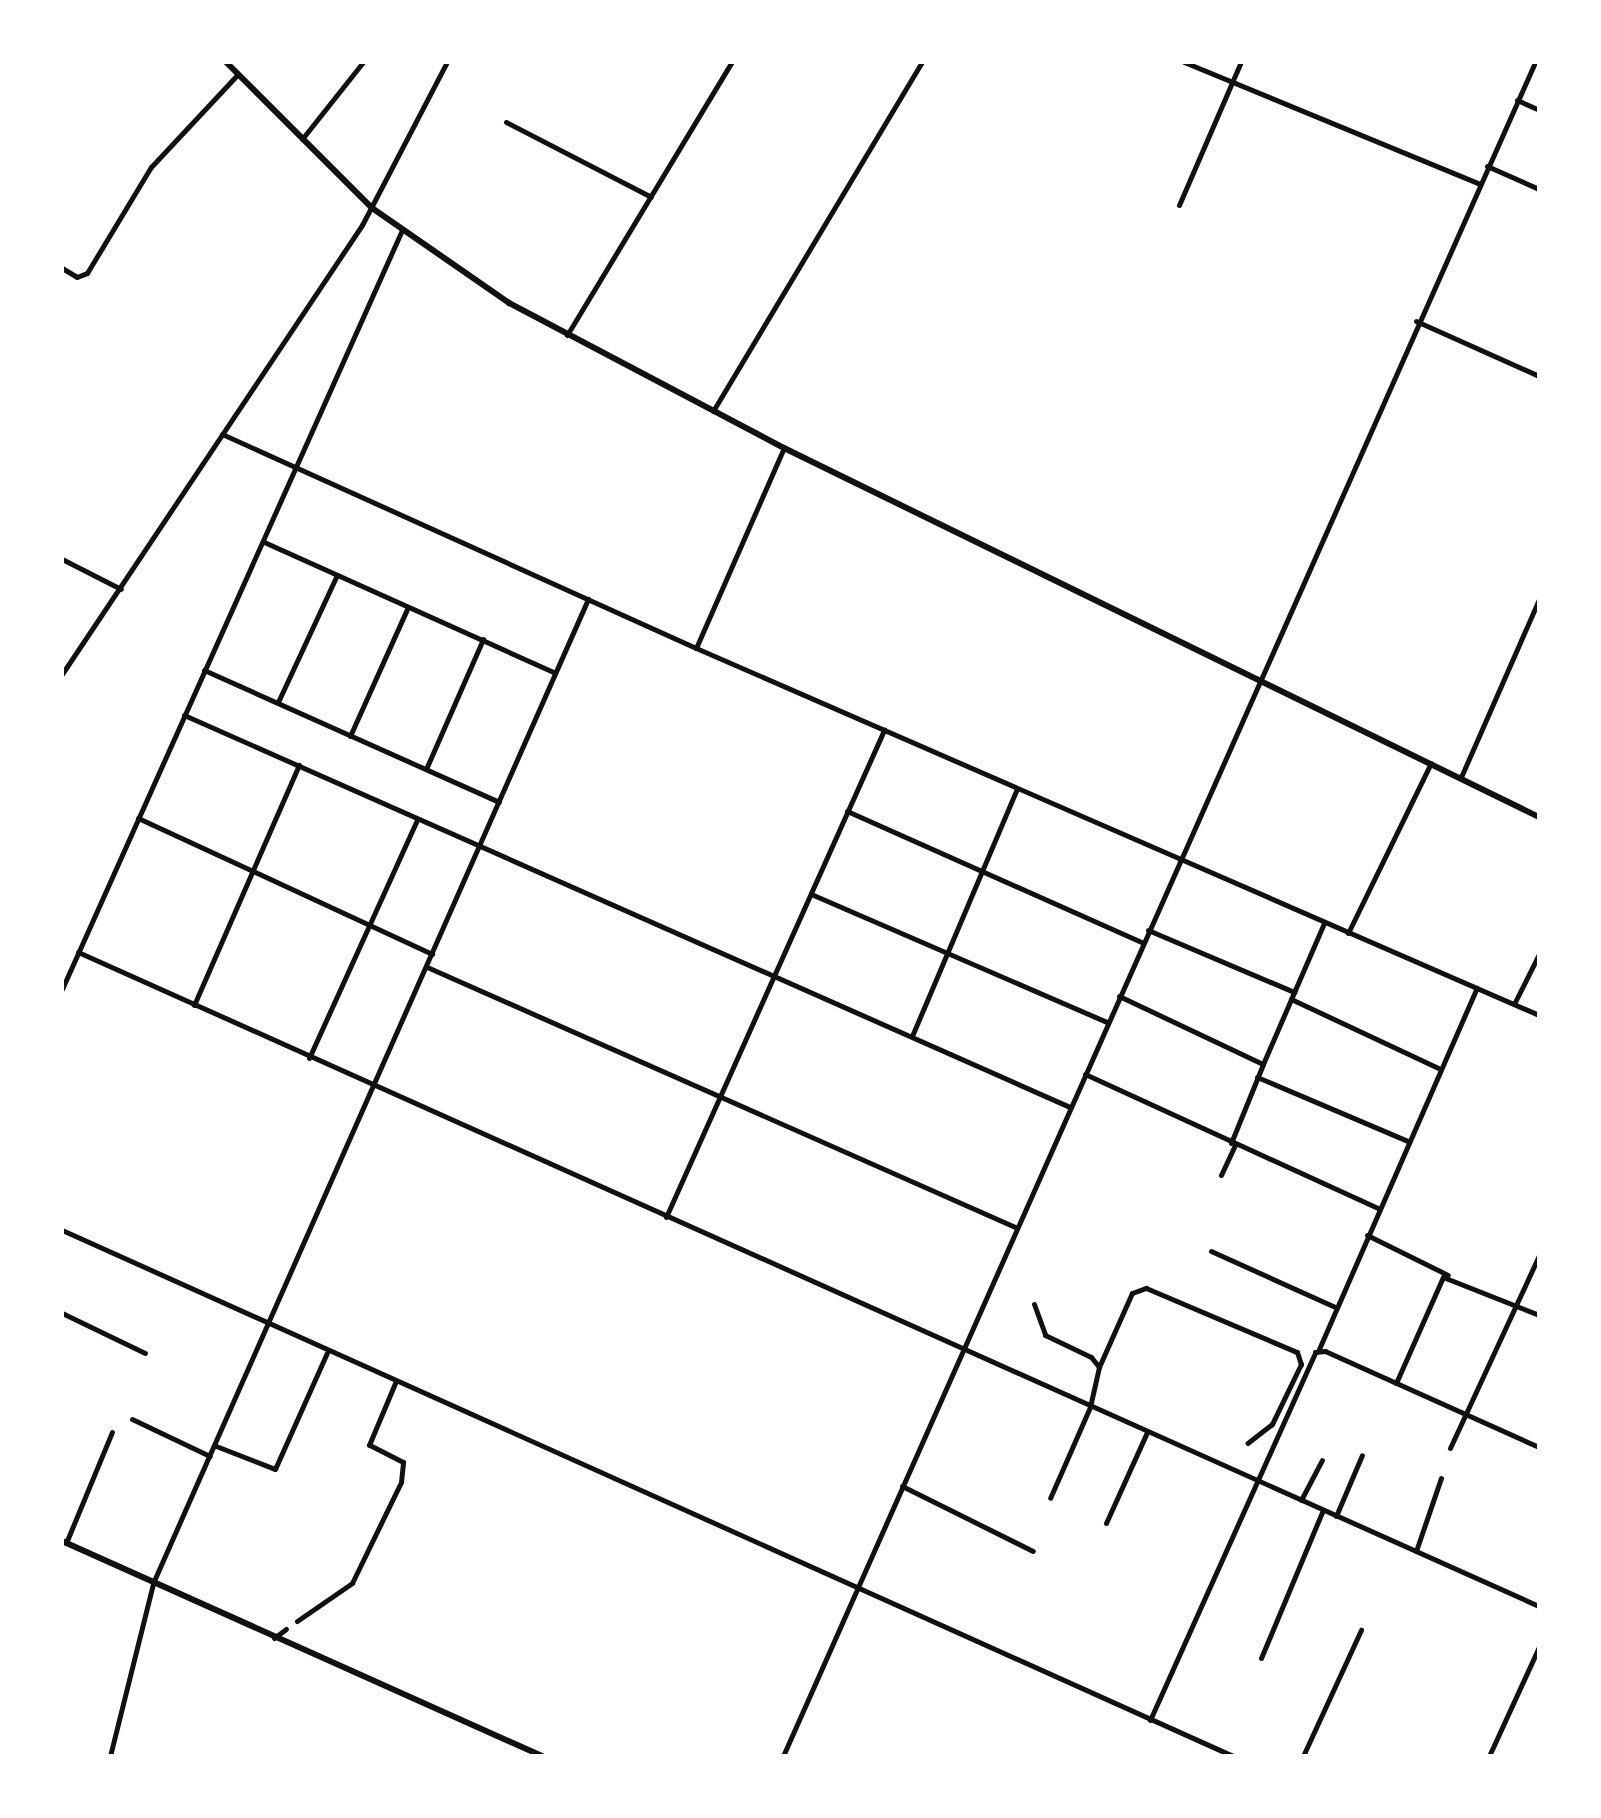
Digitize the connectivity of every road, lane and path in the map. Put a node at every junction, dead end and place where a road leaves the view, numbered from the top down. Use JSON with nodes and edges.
{"nodes":[{"id":1,"x":226,"y":62,"type":"edge"},
{"id":2,"x":363,"y":62,"type":"edge"},
{"id":3,"x":447,"y":62,"type":"edge"},
{"id":4,"x":732,"y":62,"type":"edge"},
{"id":5,"x":922,"y":62,"type":"edge"},
{"id":6,"x":1184,"y":62,"type":"edge"},
{"id":7,"x":1241,"y":62,"type":"edge"},
{"id":8,"x":1535,"y":62,"type":"edge"},
{"id":9,"x":238,"y":74,"type":"junction"},
{"id":10,"x":1233,"y":82,"type":"junction"},
{"id":11,"x":1517,"y":100,"type":"junction"},
{"id":12,"x":1539,"y":110,"type":"edge"},
{"id":13,"x":506,"y":122,"type":"dead end"},
{"id":14,"x":301,"y":140,"type":"junction"},
{"id":15,"x":1487,"y":166,"type":"junction"},
{"id":16,"x":1478,"y":183,"type":"junction"},
{"id":17,"x":1539,"y":189,"type":"edge"},
{"id":18,"x":651,"y":197,"type":"junction"},
{"id":19,"x":1179,"y":205,"type":"dead end"},
{"id":20,"x":372,"y":208,"type":"junction"},
{"id":21,"x":402,"y":230,"type":"junction"},
{"id":22,"x":62,"y":268,"type":"edge"},
{"id":23,"x":1416,"y":321,"type":"junction"},
{"id":24,"x":567,"y":335,"type":"junction"},
{"id":25,"x":1539,"y":376,"type":"edge"},
{"id":26,"x":713,"y":412,"type":"junction"},
{"id":27,"x":222,"y":434,"type":"junction"},
{"id":28,"x":784,"y":448,"type":"junction"},
{"id":29,"x":293,"y":469,"type":"junction"},
{"id":30,"x":263,"y":542,"type":"junction"},
{"id":31,"x":62,"y":559,"type":"edge"},
{"id":32,"x":337,"y":575,"type":"junction"},
{"id":33,"x":121,"y":589,"type":"junction"},
{"id":34,"x":588,"y":599,"type":"junction"},
{"id":35,"x":1539,"y":599,"type":"edge"},
{"id":36,"x":408,"y":607,"type":"junction"},
{"id":37,"x":483,"y":639,"type":"junction"},
{"id":38,"x":696,"y":648,"type":"junction"},
{"id":39,"x":204,"y":670,"type":"junction"},
{"id":40,"x":555,"y":673,"type":"junction"},
{"id":41,"x":62,"y":674,"type":"edge"},
{"id":42,"x":1261,"y":679,"type":"junction"},
{"id":43,"x":278,"y":702,"type":"junction"},
{"id":44,"x":184,"y":715,"type":"junction"},
{"id":45,"x":884,"y":730,"type":"junction"},
{"id":46,"x":350,"y":736,"type":"junction"},
{"id":47,"x":1431,"y":762,"type":"junction"},
{"id":48,"x":299,"y":765,"type":"junction"},
{"id":49,"x":426,"y":769,"type":"junction"},
{"id":50,"x":1461,"y":777,"type":"junction"},
{"id":51,"x":1017,"y":789,"type":"junction"},
{"id":52,"x":499,"y":802,"type":"junction"},
{"id":53,"x":847,"y":811,"type":"junction"},
{"id":54,"x":1539,"y":817,"type":"edge"},
{"id":55,"x":138,"y":818,"type":"junction"},
{"id":56,"x":417,"y":820,"type":"junction"},
{"id":57,"x":478,"y":847,"type":"junction"},
{"id":58,"x":1179,"y":861,"type":"junction"},
{"id":59,"x":981,"y":871,"type":"junction"},
{"id":60,"x":250,"y":874,"type":"junction"},
{"id":61,"x":811,"y":894,"type":"junction"},
{"id":62,"x":1324,"y":923,"type":"junction"},
{"id":63,"x":368,"y":927,"type":"junction"},
{"id":64,"x":1148,"y":930,"type":"junction"},
{"id":65,"x":1348,"y":933,"type":"junction"},
{"id":66,"x":1143,"y":943,"type":"junction"},
{"id":67,"x":78,"y":952,"type":"junction"},
{"id":68,"x":432,"y":954,"type":"junction"},
{"id":69,"x":1539,"y":954,"type":"edge"},
{"id":70,"x":945,"y":955,"type":"junction"},
{"id":71,"x":427,"y":967,"type":"junction"},
{"id":72,"x":772,"y":976,"type":"junction"},
{"id":73,"x":1477,"y":988,"type":"junction"},
{"id":74,"x":62,"y":989,"type":"edge"},
{"id":75,"x":1292,"y":995,"type":"junction"},
{"id":76,"x":1119,"y":996,"type":"junction"},
{"id":77,"x":1514,"y":1004,"type":"junction"},
{"id":78,"x":194,"y":1005,"type":"junction"},
{"id":79,"x":1539,"y":1015,"type":"edge"},
{"id":80,"x":1107,"y":1023,"type":"junction"},
{"id":81,"x":912,"y":1036,"type":"junction"},
{"id":82,"x":309,"y":1058,"type":"junction"},
{"id":83,"x":1263,"y":1064,"type":"junction"},
{"id":84,"x":1438,"y":1068,"type":"junction"},
{"id":85,"x":1085,"y":1074,"type":"junction"},
{"id":86,"x":1257,"y":1077,"type":"junction"},
{"id":87,"x":372,"y":1086,"type":"junction"},
{"id":88,"x":720,"y":1094,"type":"junction"},
{"id":89,"x":1070,"y":1107,"type":"junction"},
{"id":90,"x":1408,"y":1141,"type":"junction"},
{"id":91,"x":1233,"y":1144,"type":"junction"},
{"id":92,"x":1221,"y":1175,"type":"dead end"},
{"id":93,"x":1378,"y":1208,"type":"junction"},
{"id":94,"x":666,"y":1217,"type":"junction"},
{"id":95,"x":1015,"y":1227,"type":"junction"},
{"id":96,"x":62,"y":1230,"type":"edge"},
{"id":97,"x":1367,"y":1235,"type":"junction"},
{"id":98,"x":1211,"y":1251,"type":"dead end"},
{"id":99,"x":1539,"y":1255,"type":"edge"},
{"id":100,"x":1450,"y":1276,"type":"junction"},
{"id":101,"x":1034,"y":1304,"type":"dead end"},
{"id":102,"x":1517,"y":1306,"type":"junction"},
{"id":103,"x":1337,"y":1308,"type":"junction"},
{"id":104,"x":62,"y":1313,"type":"edge"},
{"id":105,"x":1539,"y":1315,"type":"edge"},
{"id":106,"x":265,"y":1325,"type":"junction"},
{"id":107,"x":961,"y":1349,"type":"junction"},
{"id":108,"x":1318,"y":1350,"type":"junction"},
{"id":109,"x":145,"y":1353,"type":"dead end"},
{"id":110,"x":327,"y":1353,"type":"junction"},
{"id":111,"x":1099,"y":1367,"type":"junction"},
{"id":112,"x":395,"y":1383,"type":"junction"},
{"id":113,"x":1396,"y":1383,"type":"junction"},
{"id":114,"x":1090,"y":1407,"type":"junction"},
{"id":115,"x":1465,"y":1414,"type":"junction"},
{"id":116,"x":132,"y":1419,"type":"dead end"},
{"id":117,"x":112,"y":1432,"type":"dead end"},
{"id":118,"x":1147,"y":1432,"type":"junction"},
{"id":119,"x":1248,"y":1443,"type":"dead end"},
{"id":120,"x":216,"y":1446,"type":"junction"},
{"id":121,"x":1539,"y":1447,"type":"edge"},
{"id":122,"x":1450,"y":1448,"type":"dead end"},
{"id":123,"x":1362,"y":1455,"type":"dead end"},
{"id":124,"x":210,"y":1456,"type":"junction"},
{"id":125,"x":1322,"y":1460,"type":"dead end"},
{"id":126,"x":1441,"y":1478,"type":"dead end"},
{"id":127,"x":1257,"y":1481,"type":"junction"},
{"id":128,"x":902,"y":1486,"type":"junction"},
{"id":129,"x":1050,"y":1498,"type":"dead end"},
{"id":130,"x":1301,"y":1500,"type":"junction"},
{"id":131,"x":1323,"y":1510,"type":"junction"},
{"id":132,"x":1336,"y":1516,"type":"junction"},
{"id":133,"x":1106,"y":1523,"type":"dead end"},
{"id":134,"x":64,"y":1542,"type":"edge"},
{"id":135,"x":1033,"y":1551,"type":"dead end"},
{"id":136,"x":1416,"y":1551,"type":"junction"},
{"id":137,"x":153,"y":1583,"type":"junction"},
{"id":138,"x":855,"y":1588,"type":"junction"},
{"id":139,"x":1539,"y":1606,"type":"edge"},
{"id":140,"x":297,"y":1621,"type":"dead end"},
{"id":141,"x":286,"y":1629,"type":"dead end"},
{"id":142,"x":1361,"y":1630,"type":"dead end"},
{"id":143,"x":274,"y":1639,"type":"junction"},
{"id":144,"x":1539,"y":1647,"type":"edge"},
{"id":145,"x":1261,"y":1658,"type":"dead end"},
{"id":146,"x":1150,"y":1720,"type":"junction"},
{"id":147,"x":110,"y":1756,"type":"edge"},
{"id":148,"x":542,"y":1756,"type":"edge"},
{"id":149,"x":783,"y":1756,"type":"edge"},
{"id":150,"x":1233,"y":1756,"type":"edge"},
{"id":151,"x":1303,"y":1756,"type":"edge"},
{"id":152,"x":1489,"y":1756,"type":"edge"}],
"edges":[{"from":1,"to":9,"type":"main road"},
{"from":2,"to":14,"type":"street"},
{"from":3,"to":20,"type":"street"},
{"from":4,"to":18,"type":"street"},
{"from":5,"to":26,"type":"street"},
{"from":6,"to":10,"type":"street"},
{"from":7,"to":10,"type":"street"},
{"from":8,"to":11,"type":"street"},
{"from":9,"to":14,"type":"main road"},
{"from":9,"to":22,"type":"street"},
{"from":10,"to":16,"type":"street"},
{"from":10,"to":19,"type":"street"},
{"from":11,"to":12,"type":"street"},
{"from":11,"to":15,"type":"street"},
{"from":13,"to":18,"type":"street"},
{"from":14,"to":20,"type":"main road"},
{"from":15,"to":16,"type":"street"},
{"from":15,"to":17,"type":"street"},
{"from":16,"to":23,"type":"street"},
{"from":18,"to":24,"type":"street"},
{"from":20,"to":21,"type":"main road"},
{"from":20,"to":27,"type":"street"},
{"from":21,"to":24,"type":"main road"},
{"from":21,"to":29,"type":"street"},
{"from":23,"to":25,"type":"street"},
{"from":23,"to":42,"type":"street"},
{"from":24,"to":26,"type":"main road"},
{"from":26,"to":28,"type":"main road"},
{"from":27,"to":29,"type":"street"},
{"from":27,"to":33,"type":"street"},
{"from":28,"to":38,"type":"street"},
{"from":28,"to":42,"type":"main road"},
{"from":29,"to":30,"type":"street"},
{"from":29,"to":34,"type":"street"},
{"from":30,"to":32,"type":"street"},
{"from":30,"to":39,"type":"street"},
{"from":31,"to":33,"type":"street"},
{"from":32,"to":36,"type":"street"},
{"from":32,"to":43,"type":"street"},
{"from":33,"to":41,"type":"street"},
{"from":34,"to":38,"type":"street"},
{"from":34,"to":40,"type":"street"},
{"from":35,"to":50,"type":"street"},
{"from":36,"to":37,"type":"street"},
{"from":36,"to":46,"type":"street"},
{"from":37,"to":40,"type":"street"},
{"from":37,"to":49,"type":"street"},
{"from":38,"to":45,"type":"street"},
{"from":39,"to":43,"type":"street"},
{"from":39,"to":44,"type":"street"},
{"from":40,"to":52,"type":"street"},
{"from":42,"to":47,"type":"main road"},
{"from":42,"to":58,"type":"street"},
{"from":43,"to":46,"type":"street"},
{"from":44,"to":48,"type":"street"},
{"from":44,"to":55,"type":"street"},
{"from":45,"to":51,"type":"street"},
{"from":45,"to":53,"type":"street"},
{"from":46,"to":49,"type":"street"},
{"from":47,"to":50,"type":"main road"},
{"from":47,"to":65,"type":"street"},
{"from":48,"to":56,"type":"street"},
{"from":48,"to":60,"type":"street"},
{"from":49,"to":52,"type":"street"},
{"from":50,"to":54,"type":"main road"},
{"from":51,"to":58,"type":"street"},
{"from":51,"to":59,"type":"street"},
{"from":52,"to":57,"type":"street"},
{"from":53,"to":59,"type":"street"},
{"from":53,"to":61,"type":"street"},
{"from":55,"to":60,"type":"street"},
{"from":55,"to":67,"type":"street"},
{"from":56,"to":57,"type":"street"},
{"from":56,"to":63,"type":"street"},
{"from":57,"to":68,"type":"street"},
{"from":57,"to":72,"type":"street"},
{"from":58,"to":62,"type":"street"},
{"from":58,"to":64,"type":"street"},
{"from":59,"to":66,"type":"street"},
{"from":59,"to":70,"type":"street"},
{"from":60,"to":63,"type":"street"},
{"from":60,"to":78,"type":"street"},
{"from":61,"to":70,"type":"street"},
{"from":61,"to":72,"type":"street"},
{"from":62,"to":65,"type":"street"},
{"from":62,"to":75,"type":"street"},
{"from":63,"to":68,"type":"street"},
{"from":63,"to":82,"type":"street"},
{"from":64,"to":66,"type":"street"},
{"from":64,"to":75,"type":"street"},
{"from":65,"to":73,"type":"street"},
{"from":66,"to":76,"type":"street"},
{"from":67,"to":74,"type":"street"},
{"from":67,"to":78,"type":"street"},
{"from":68,"to":71,"type":"street"},
{"from":69,"to":77,"type":"street"},
{"from":70,"to":80,"type":"street"},
{"from":70,"to":81,"type":"street"},
{"from":71,"to":87,"type":"street"},
{"from":71,"to":88,"type":"street"},
{"from":72,"to":81,"type":"street"},
{"from":72,"to":88,"type":"street"},
{"from":73,"to":77,"type":"street"},
{"from":73,"to":84,"type":"street"},
{"from":75,"to":83,"type":"street"},
{"from":75,"to":84,"type":"street"},
{"from":76,"to":80,"type":"street"},
{"from":76,"to":83,"type":"street"},
{"from":77,"to":79,"type":"street"},
{"from":78,"to":82,"type":"street"},
{"from":80,"to":85,"type":"street"},
{"from":81,"to":89,"type":"street"},
{"from":82,"to":87,"type":"street"},
{"from":83,"to":86,"type":"street"},
{"from":84,"to":90,"type":"street"},
{"from":85,"to":89,"type":"street"},
{"from":85,"to":91,"type":"street"},
{"from":86,"to":90,"type":"street"},
{"from":86,"to":91,"type":"street"},
{"from":87,"to":94,"type":"street"},
{"from":87,"to":106,"type":"street"},
{"from":88,"to":94,"type":"street"},
{"from":88,"to":95,"type":"street"},
{"from":89,"to":95,"type":"street"},
{"from":90,"to":93,"type":"street"},
{"from":91,"to":92,"type":"street"},
{"from":91,"to":93,"type":"street"},
{"from":93,"to":97,"type":"street"},
{"from":94,"to":107,"type":"street"},
{"from":95,"to":107,"type":"street"},
{"from":96,"to":106,"type":"street"},
{"from":97,"to":100,"type":"street"},
{"from":97,"to":103,"type":"street"},
{"from":98,"to":103,"type":"street"},
{"from":99,"to":102,"type":"street"},
{"from":100,"to":102,"type":"street"},
{"from":100,"to":113,"type":"street"},
{"from":101,"to":111,"type":"street"},
{"from":102,"to":105,"type":"street"},
{"from":102,"to":115,"type":"street"},
{"from":103,"to":108,"type":"street"},
{"from":104,"to":109,"type":"street"},
{"from":106,"to":110,"type":"street"},
{"from":106,"to":120,"type":"street"},
{"from":107,"to":114,"type":"street"},
{"from":107,"to":128,"type":"street"},
{"from":108,"to":113,"type":"street"},
{"from":108,"to":127,"type":"street"},
{"from":110,"to":112,"type":"street"},
{"from":110,"to":120,"type":"street"},
{"from":111,"to":114,"type":"street"},
{"from":111,"to":119,"type":"street"},
{"from":112,"to":138,"type":"street"},
{"from":112,"to":140,"type":"street"},
{"from":113,"to":115,"type":"street"},
{"from":114,"to":118,"type":"street"},
{"from":114,"to":129,"type":"street"},
{"from":115,"to":121,"type":"street"},
{"from":115,"to":122,"type":"street"},
{"from":116,"to":124,"type":"street"},
{"from":117,"to":134,"type":"street"},
{"from":118,"to":127,"type":"street"},
{"from":118,"to":133,"type":"street"},
{"from":120,"to":124,"type":"street"},
{"from":123,"to":132,"type":"street"},
{"from":124,"to":137,"type":"street"},
{"from":125,"to":130,"type":"street"},
{"from":126,"to":136,"type":"street"},
{"from":127,"to":130,"type":"street"},
{"from":127,"to":146,"type":"street"},
{"from":128,"to":135,"type":"street"},
{"from":128,"to":138,"type":"street"},
{"from":130,"to":131,"type":"street"},
{"from":131,"to":132,"type":"street"},
{"from":131,"to":145,"type":"street"},
{"from":132,"to":136,"type":"street"},
{"from":134,"to":137,"type":"main road"},
{"from":136,"to":139,"type":"street"},
{"from":137,"to":143,"type":"main road"},
{"from":137,"to":147,"type":"street"},
{"from":138,"to":146,"type":"street"},
{"from":138,"to":149,"type":"street"},
{"from":141,"to":143,"type":"street"},
{"from":142,"to":151,"type":"street"},
{"from":143,"to":148,"type":"main road"},
{"from":144,"to":152,"type":"street"},
{"from":146,"to":150,"type":"street"}]}
